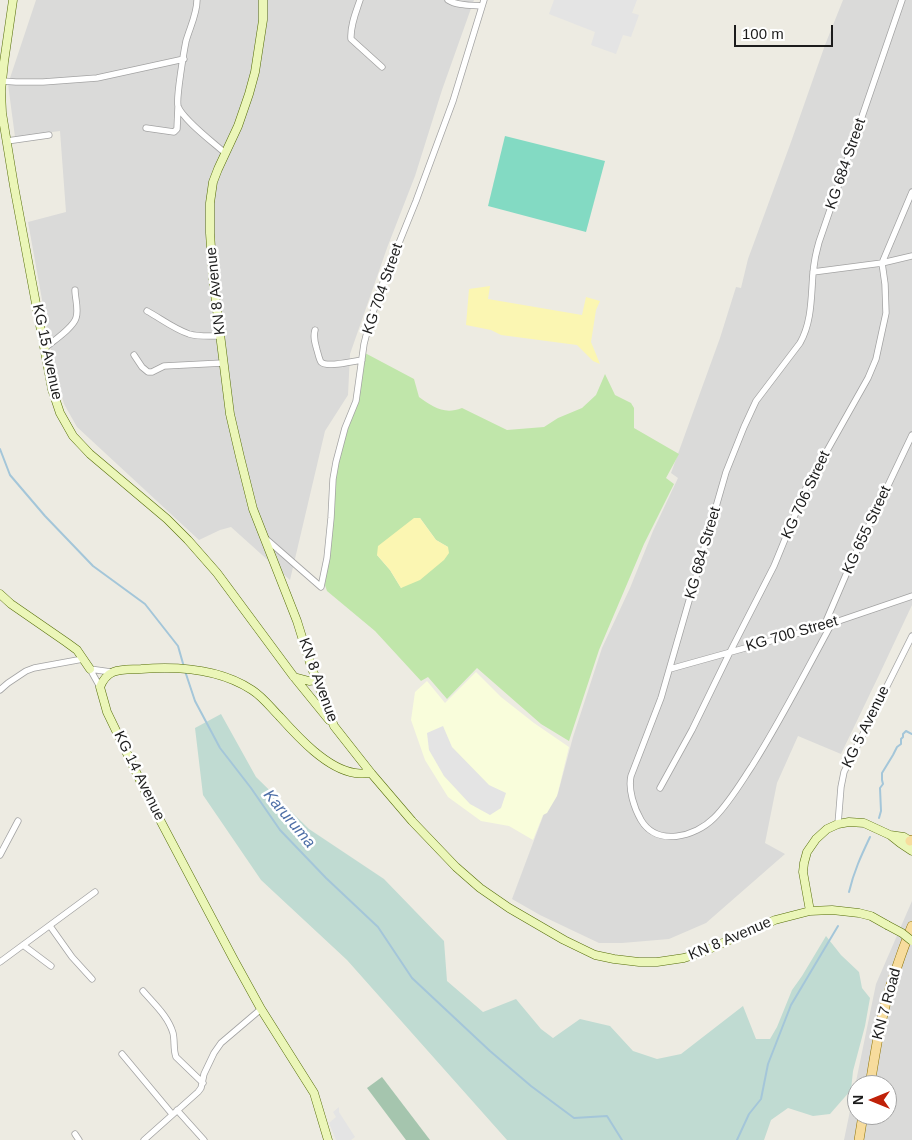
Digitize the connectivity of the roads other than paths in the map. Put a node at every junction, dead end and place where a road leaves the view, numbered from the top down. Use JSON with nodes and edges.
{"nodes":[{"id":1,"x":13,"y":0,"type":"edge"},
{"id":2,"x":197,"y":0,"type":"edge"},
{"id":3,"x":263,"y":0,"type":"edge"},
{"id":4,"x":360,"y":0,"type":"edge"},
{"id":5,"x":448,"y":0,"type":"edge"},
{"id":6,"x":902,"y":0,"type":"edge"},
{"id":7,"x":483,"y":3,"type":"edge"},
{"id":8,"x":4,"y":29,"type":"edge"},
{"id":9,"x":184,"y":59,"type":"junction"},
{"id":10,"x":382,"y":67,"type":"dead end"},
{"id":11,"x":2,"y":80,"type":"junction"},
{"id":12,"x":178,"y":107,"type":"junction"},
{"id":13,"x":146,"y":128,"type":"dead end"},
{"id":14,"x":48,"y":135,"type":"dead end"},
{"id":15,"x":7,"y":142,"type":"junction"},
{"id":16,"x":225,"y":153,"type":"junction"},
{"id":17,"x":912,"y":192,"type":"edge"},
{"id":18,"x":912,"y":256,"type":"edge"},
{"id":19,"x":882,"y":263,"type":"junction"},
{"id":20,"x":813,"y":272,"type":"junction"},
{"id":21,"x":74,"y":290,"type":"dead end"},
{"id":22,"x":147,"y":311,"type":"dead end"},
{"id":23,"x":315,"y":330,"type":"dead end"},
{"id":24,"x":220,"y":336,"type":"junction"},
{"id":25,"x":45,"y":348,"type":"junction"},
{"id":26,"x":134,"y":355,"type":"dead end"},
{"id":27,"x":362,"y":360,"type":"junction"},
{"id":28,"x":223,"y":364,"type":"junction"},
{"id":29,"x":912,"y":434,"type":"edge"},
{"id":30,"x":264,"y":538,"type":"junction"},
{"id":31,"x":1,"y":596,"type":"edge"},
{"id":32,"x":912,"y":596,"type":"edge"},
{"id":33,"x":832,"y":623,"type":"junction"},
{"id":34,"x":824,"y":626,"type":"junction"},
{"id":35,"x":912,"y":636,"type":"edge"},
{"id":36,"x":730,"y":652,"type":"junction"},
{"id":37,"x":83,"y":659,"type":"junction"},
{"id":38,"x":311,"y":666,"type":"junction"},
{"id":39,"x":90,"y":669,"type":"junction"},
{"id":40,"x":670,"y":669,"type":"junction"},
{"id":41,"x":111,"y":672,"type":"junction"},
{"id":42,"x":296,"y":678,"type":"junction"},
{"id":43,"x":317,"y":680,"type":"junction"},
{"id":44,"x":100,"y":687,"type":"junction"},
{"id":45,"x":0,"y":690,"type":"edge"},
{"id":46,"x":305,"y":691,"type":"junction"},
{"id":47,"x":322,"y":691,"type":"junction"},
{"id":48,"x":334,"y":726,"type":"junction"},
{"id":49,"x":371,"y":773,"type":"junction"},
{"id":50,"x":660,"y":788,"type":"dead end"},
{"id":51,"x":18,"y":821,"type":"dead end"},
{"id":52,"x":838,"y":824,"type":"junction"},
{"id":53,"x":890,"y":835,"type":"junction"},
{"id":54,"x":911,"y":841,"type":"edge"},
{"id":55,"x":912,"y":851,"type":"edge"},
{"id":56,"x":0,"y":855,"type":"edge"},
{"id":57,"x":95,"y":892,"type":"dead end"},
{"id":58,"x":810,"y":911,"type":"junction"},
{"id":59,"x":50,"y":926,"type":"junction"},
{"id":60,"x":912,"y":926,"type":"edge"},
{"id":61,"x":912,"y":941,"type":"edge"},
{"id":62,"x":23,"y":945,"type":"junction"},
{"id":63,"x":0,"y":962,"type":"edge"},
{"id":64,"x":51,"y":966,"type":"dead end"},
{"id":65,"x":92,"y":979,"type":"dead end"},
{"id":66,"x":143,"y":991,"type":"dead end"},
{"id":67,"x":261,"y":1008,"type":"junction"},
{"id":68,"x":122,"y":1054,"type":"dead end"},
{"id":69,"x":872,"y":1075,"type":"edge"},
{"id":70,"x":202,"y":1083,"type":"junction"},
{"id":71,"x":174,"y":1112,"type":"junction"},
{"id":72,"x":861,"y":1125,"type":"edge"},
{"id":73,"x":75,"y":1134,"type":"dead end"},
{"id":74,"x":79,"y":1140,"type":"edge"},
{"id":75,"x":144,"y":1140,"type":"edge"},
{"id":76,"x":204,"y":1140,"type":"edge"},
{"id":77,"x":328,"y":1140,"type":"edge"},
{"id":78,"x":859,"y":1140,"type":"edge"}],
"edges":[{"from":1,"to":8,"type":"main road","name":"KG 15 Avenue"},
{"from":2,"to":9,"type":"street"},
{"from":3,"to":16,"type":"main road","name":"KN 8 Avenue"},
{"from":4,"to":10,"type":"street"},
{"from":5,"to":7,"type":"street"},
{"from":6,"to":20,"type":"street","name":"KG 684 Street"},
{"from":7,"to":27,"type":"street","name":"KG 704 Street"},
{"from":8,"to":11,"type":"main road","name":"KG 15 Avenue"},
{"from":9,"to":11,"type":"street"},
{"from":9,"to":12,"type":"street"},
{"from":11,"to":15,"type":"main road","name":"KG 15 Avenue"},
{"from":12,"to":13,"type":"street"},
{"from":12,"to":16,"type":"street"},
{"from":14,"to":15,"type":"street"},
{"from":15,"to":25,"type":"main road","name":"KG 15 Avenue"},
{"from":16,"to":24,"type":"main road","name":"KN 8 Avenue"},
{"from":17,"to":19,"type":"street"},
{"from":18,"to":19,"type":"street"},
{"from":19,"to":20,"type":"street"},
{"from":19,"to":36,"type":"street","name":"KG 706 Street"},
{"from":20,"to":40,"type":"street","name":"KG 684 Street"},
{"from":21,"to":25,"type":"street"},
{"from":22,"to":24,"type":"street"},
{"from":23,"to":27,"type":"street"},
{"from":24,"to":28,"type":"main road","name":"KN 8 Avenue"},
{"from":25,"to":42,"type":"main road","name":"KG 15 Avenue"},
{"from":26,"to":28,"type":"street"},
{"from":27,"to":30,"type":"street","name":"KG 704 Street"},
{"from":28,"to":30,"type":"main road","name":"KN 8 Avenue"},
{"from":29,"to":34,"type":"street","name":"KG 655 Street"},
{"from":30,"to":38,"type":"main road","name":"KN 8 Avenue"},
{"from":31,"to":37,"type":"main road"},
{"from":32,"to":33,"type":"street","name":"KG 700 Street"},
{"from":33,"to":34,"type":"street","name":"KG 700 Street"},
{"from":33,"to":40,"type":"street","name":"KG 684 Street"},
{"from":34,"to":36,"type":"street","name":"KG 700 Street"},
{"from":35,"to":52,"type":"street","name":"KG 5 Avenue"},
{"from":36,"to":40,"type":"street","name":"KG 700 Street"},
{"from":36,"to":50,"type":"street","name":"KG 706 Street"},
{"from":37,"to":39,"type":"main road"},
{"from":37,"to":45,"type":"street"},
{"from":38,"to":42,"type":"main road"},
{"from":38,"to":43,"type":"main road","name":"KN 8 Avenue"},
{"from":39,"to":41,"type":"street"},
{"from":39,"to":44,"type":"street"},
{"from":41,"to":44,"type":"main road"},
{"from":41,"to":49,"type":"main road"},
{"from":42,"to":43,"type":"main road"},
{"from":42,"to":46,"type":"main road","name":"KG 15 Avenue"},
{"from":43,"to":47,"type":"main road","name":"KN 8 Avenue"},
{"from":44,"to":67,"type":"main road","name":"KG 14 Avenue"},
{"from":46,"to":47,"type":"main road"},
{"from":46,"to":48,"type":"main road","name":"KG 15 Avenue"},
{"from":47,"to":48,"type":"main road","name":"KN 8 Avenue"},
{"from":48,"to":49,"type":"main road","name":"KN 8 Avenue"},
{"from":49,"to":58,"type":"main road","name":"KN 8 Avenue"},
{"from":51,"to":56,"type":"street"},
{"from":52,"to":53,"type":"main road"},
{"from":52,"to":58,"type":"main road"},
{"from":53,"to":54,"type":"main road"},
{"from":53,"to":55,"type":"main road"},
{"from":57,"to":59,"type":"street"},
{"from":58,"to":61,"type":"main road","name":"KN 8 Avenue","bridge":true},
{"from":59,"to":62,"type":"street"},
{"from":59,"to":65,"type":"street"},
{"from":60,"to":69,"type":"main road","name":"KN 7 Road"},
{"from":62,"to":63,"type":"street"},
{"from":62,"to":64,"type":"street"},
{"from":66,"to":70,"type":"street"},
{"from":67,"to":70,"type":"street"},
{"from":67,"to":77,"type":"main road","name":"KG 14 Avenue"},
{"from":68,"to":71,"type":"street"},
{"from":70,"to":71,"type":"street"},
{"from":71,"to":75,"type":"street"},
{"from":71,"to":76,"type":"street"},
{"from":72,"to":78,"type":"main road"},
{"from":73,"to":74,"type":"street"}]}
